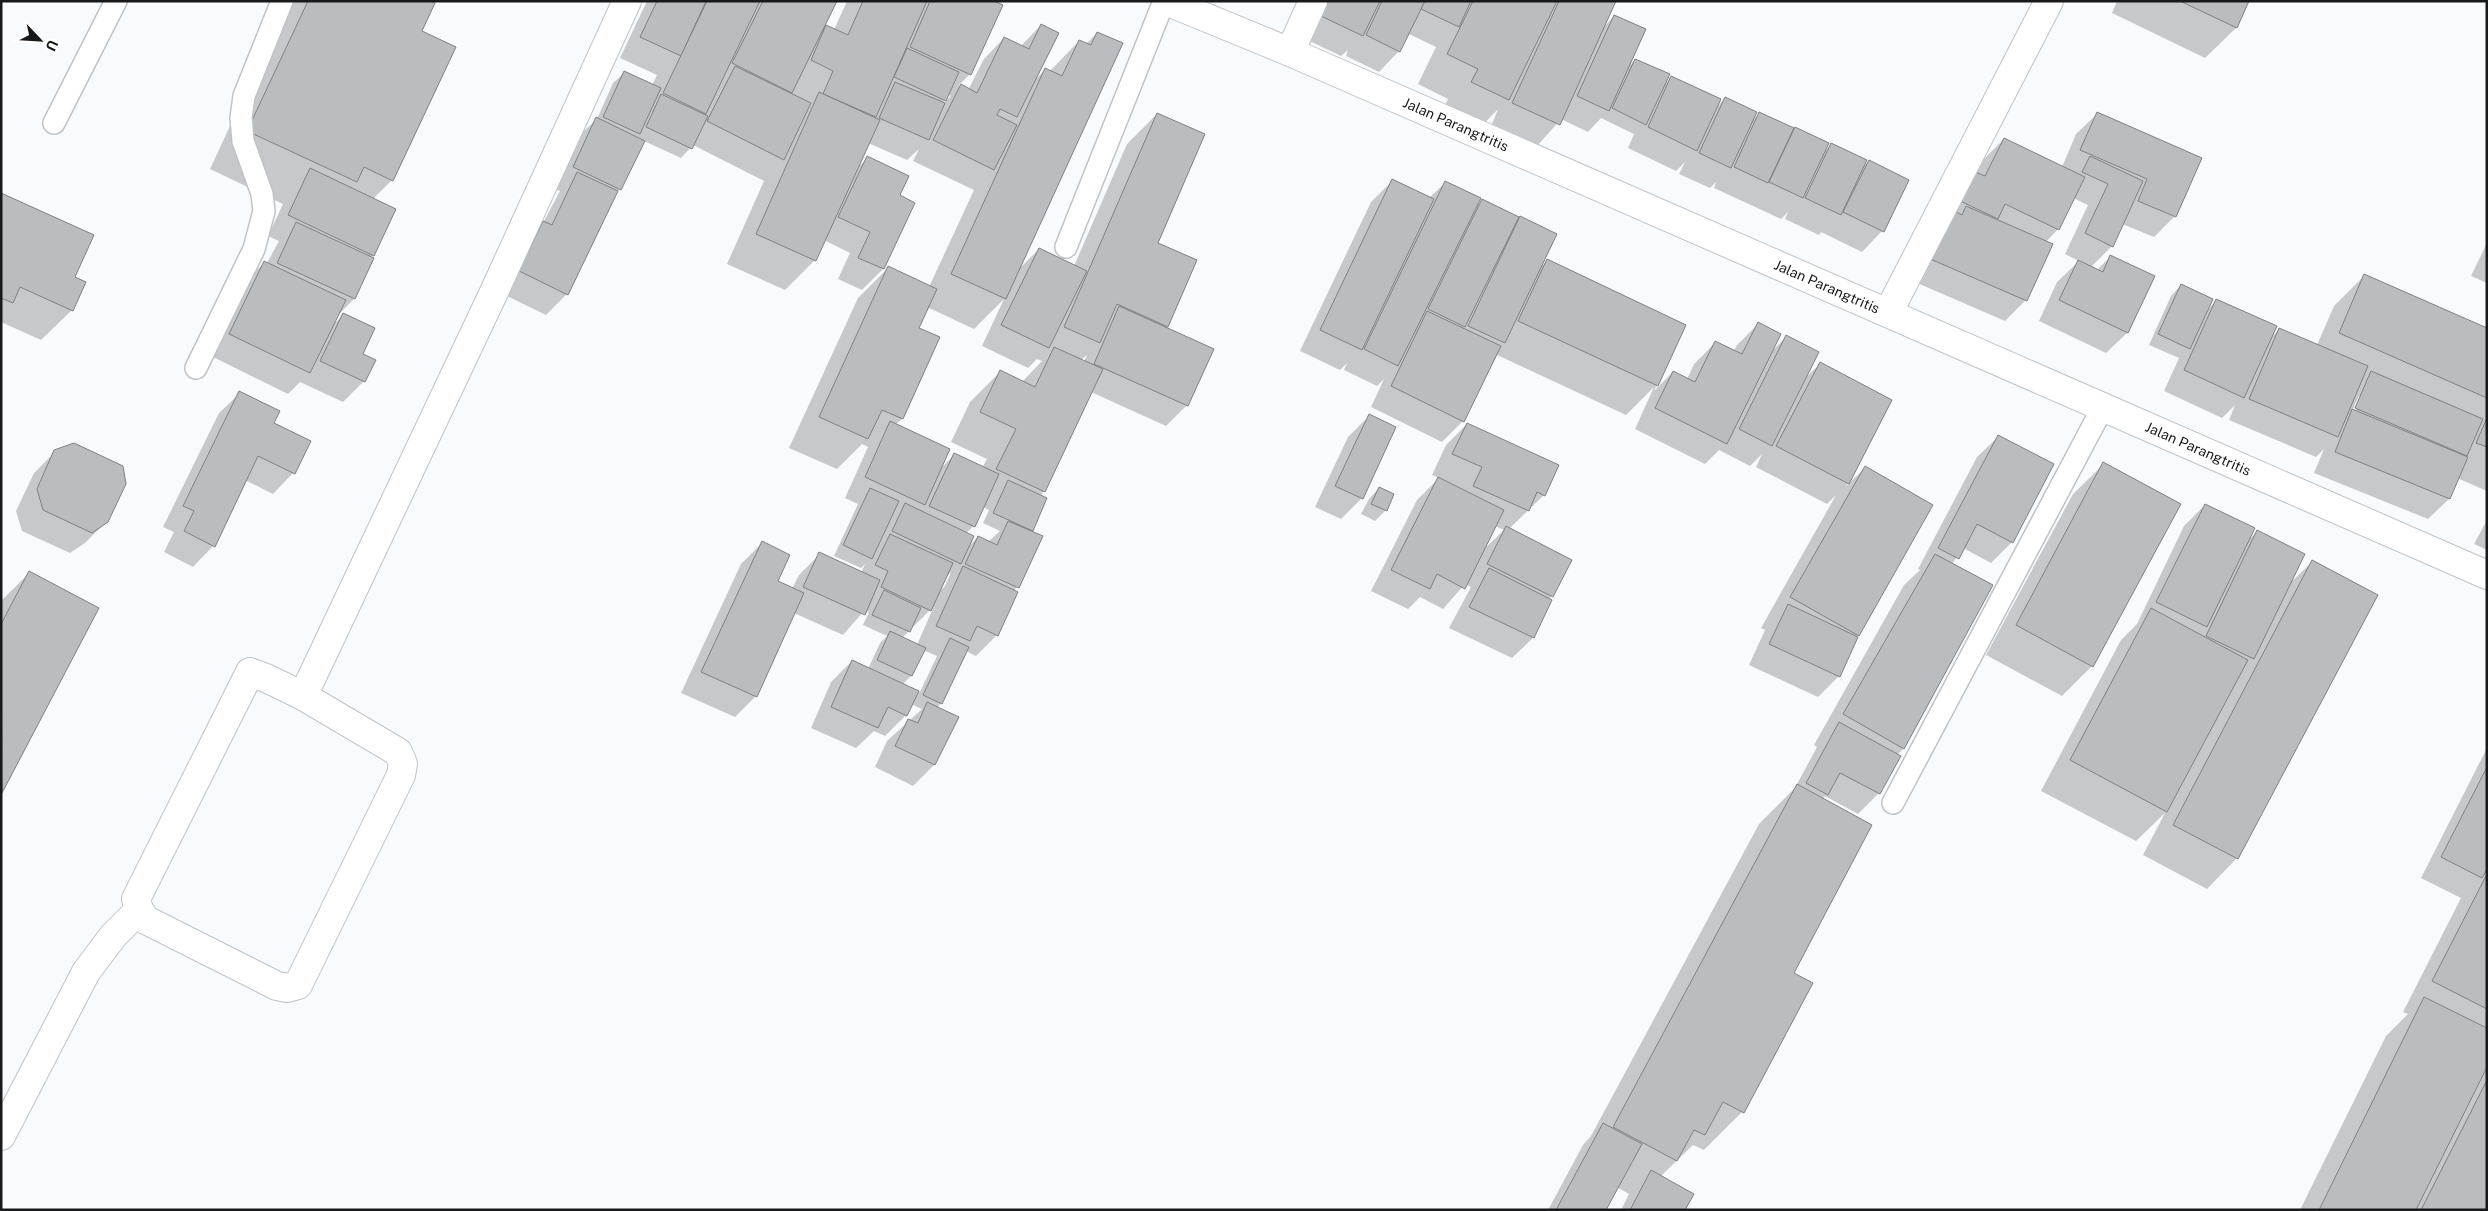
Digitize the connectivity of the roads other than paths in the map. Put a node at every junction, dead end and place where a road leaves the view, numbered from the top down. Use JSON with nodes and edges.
{"nodes":[{"id":1,"x":116,"y":1,"type":"edge"},
{"id":2,"x":282,"y":1,"type":"edge"},
{"id":3,"x":627,"y":1,"type":"edge"},
{"id":4,"x":1165,"y":1,"type":"edge"},
{"id":5,"x":1313,"y":1,"type":"edge"},
{"id":6,"x":2049,"y":1,"type":"edge"},
{"id":7,"x":1290,"y":52,"type":"junction"},
{"id":8,"x":54,"y":123,"type":"dead end"},
{"id":9,"x":1066,"y":247,"type":"dead end"},
{"id":10,"x":1888,"y":313,"type":"junction"},
{"id":11,"x":196,"y":368,"type":"dead end"},
{"id":12,"x":2103,"y":407,"type":"junction"},
{"id":13,"x":2487,"y":575,"type":"edge"},
{"id":14,"x":303,"y":696,"type":"junction"},
{"id":15,"x":1893,"y":803,"type":"dead end"},
{"id":16,"x":139,"y":910,"type":"junction"},
{"id":17,"x":1,"y":1136,"type":"edge"}],
"edges":[{"from":1,"to":8,"type":"lane"},
{"from":2,"to":11,"type":"lane"},
{"from":3,"to":14,"type":"street"},
{"from":4,"to":7,"type":"street","name":"Jalan Parangtritis"},
{"from":4,"to":9,"type":"lane"},
{"from":5,"to":7,"type":"street"},
{"from":6,"to":10,"type":"street"},
{"from":7,"to":10,"type":"street","name":"Jalan Parangtritis"},
{"from":10,"to":12,"type":"street","name":"Jalan Parangtritis"},
{"from":12,"to":13,"type":"street","name":"Jalan Parangtritis"},
{"from":12,"to":15,"type":"lane"},
{"from":14,"to":16,"type":"street"},
{"from":14,"to":16,"type":"street"},
{"from":16,"to":17,"type":"street"}]}
